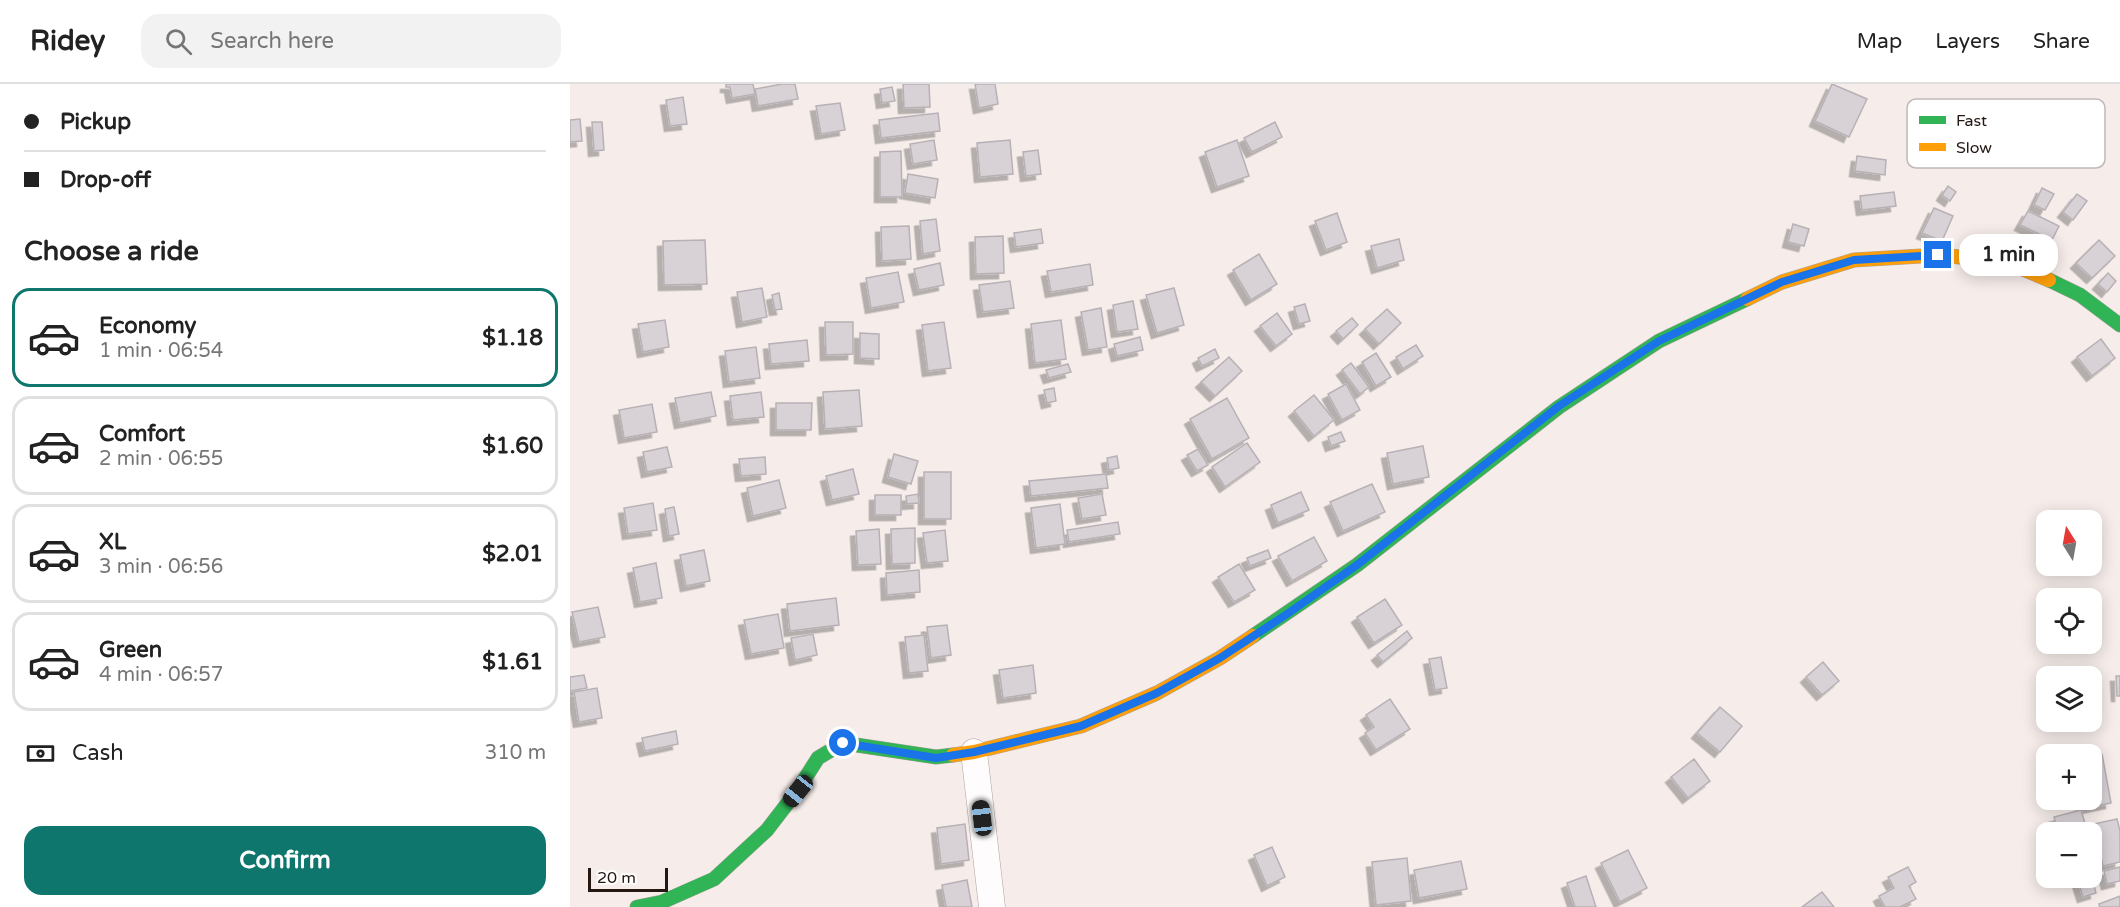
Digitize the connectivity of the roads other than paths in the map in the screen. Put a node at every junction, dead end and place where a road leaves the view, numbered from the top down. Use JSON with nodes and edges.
{"nodes":[{"id":1,"x":2120,"y":325,"type":"edge"},
{"id":2,"x":974,"y":752,"type":"junction"},
{"id":3,"x":637,"y":907,"type":"edge"},
{"id":4,"x":992,"y":907,"type":"edge"}],
"edges":[{"from":1,"to":2,"type":"street"},
{"from":2,"to":3,"type":"street"},
{"from":2,"to":4,"type":"street"}]}
